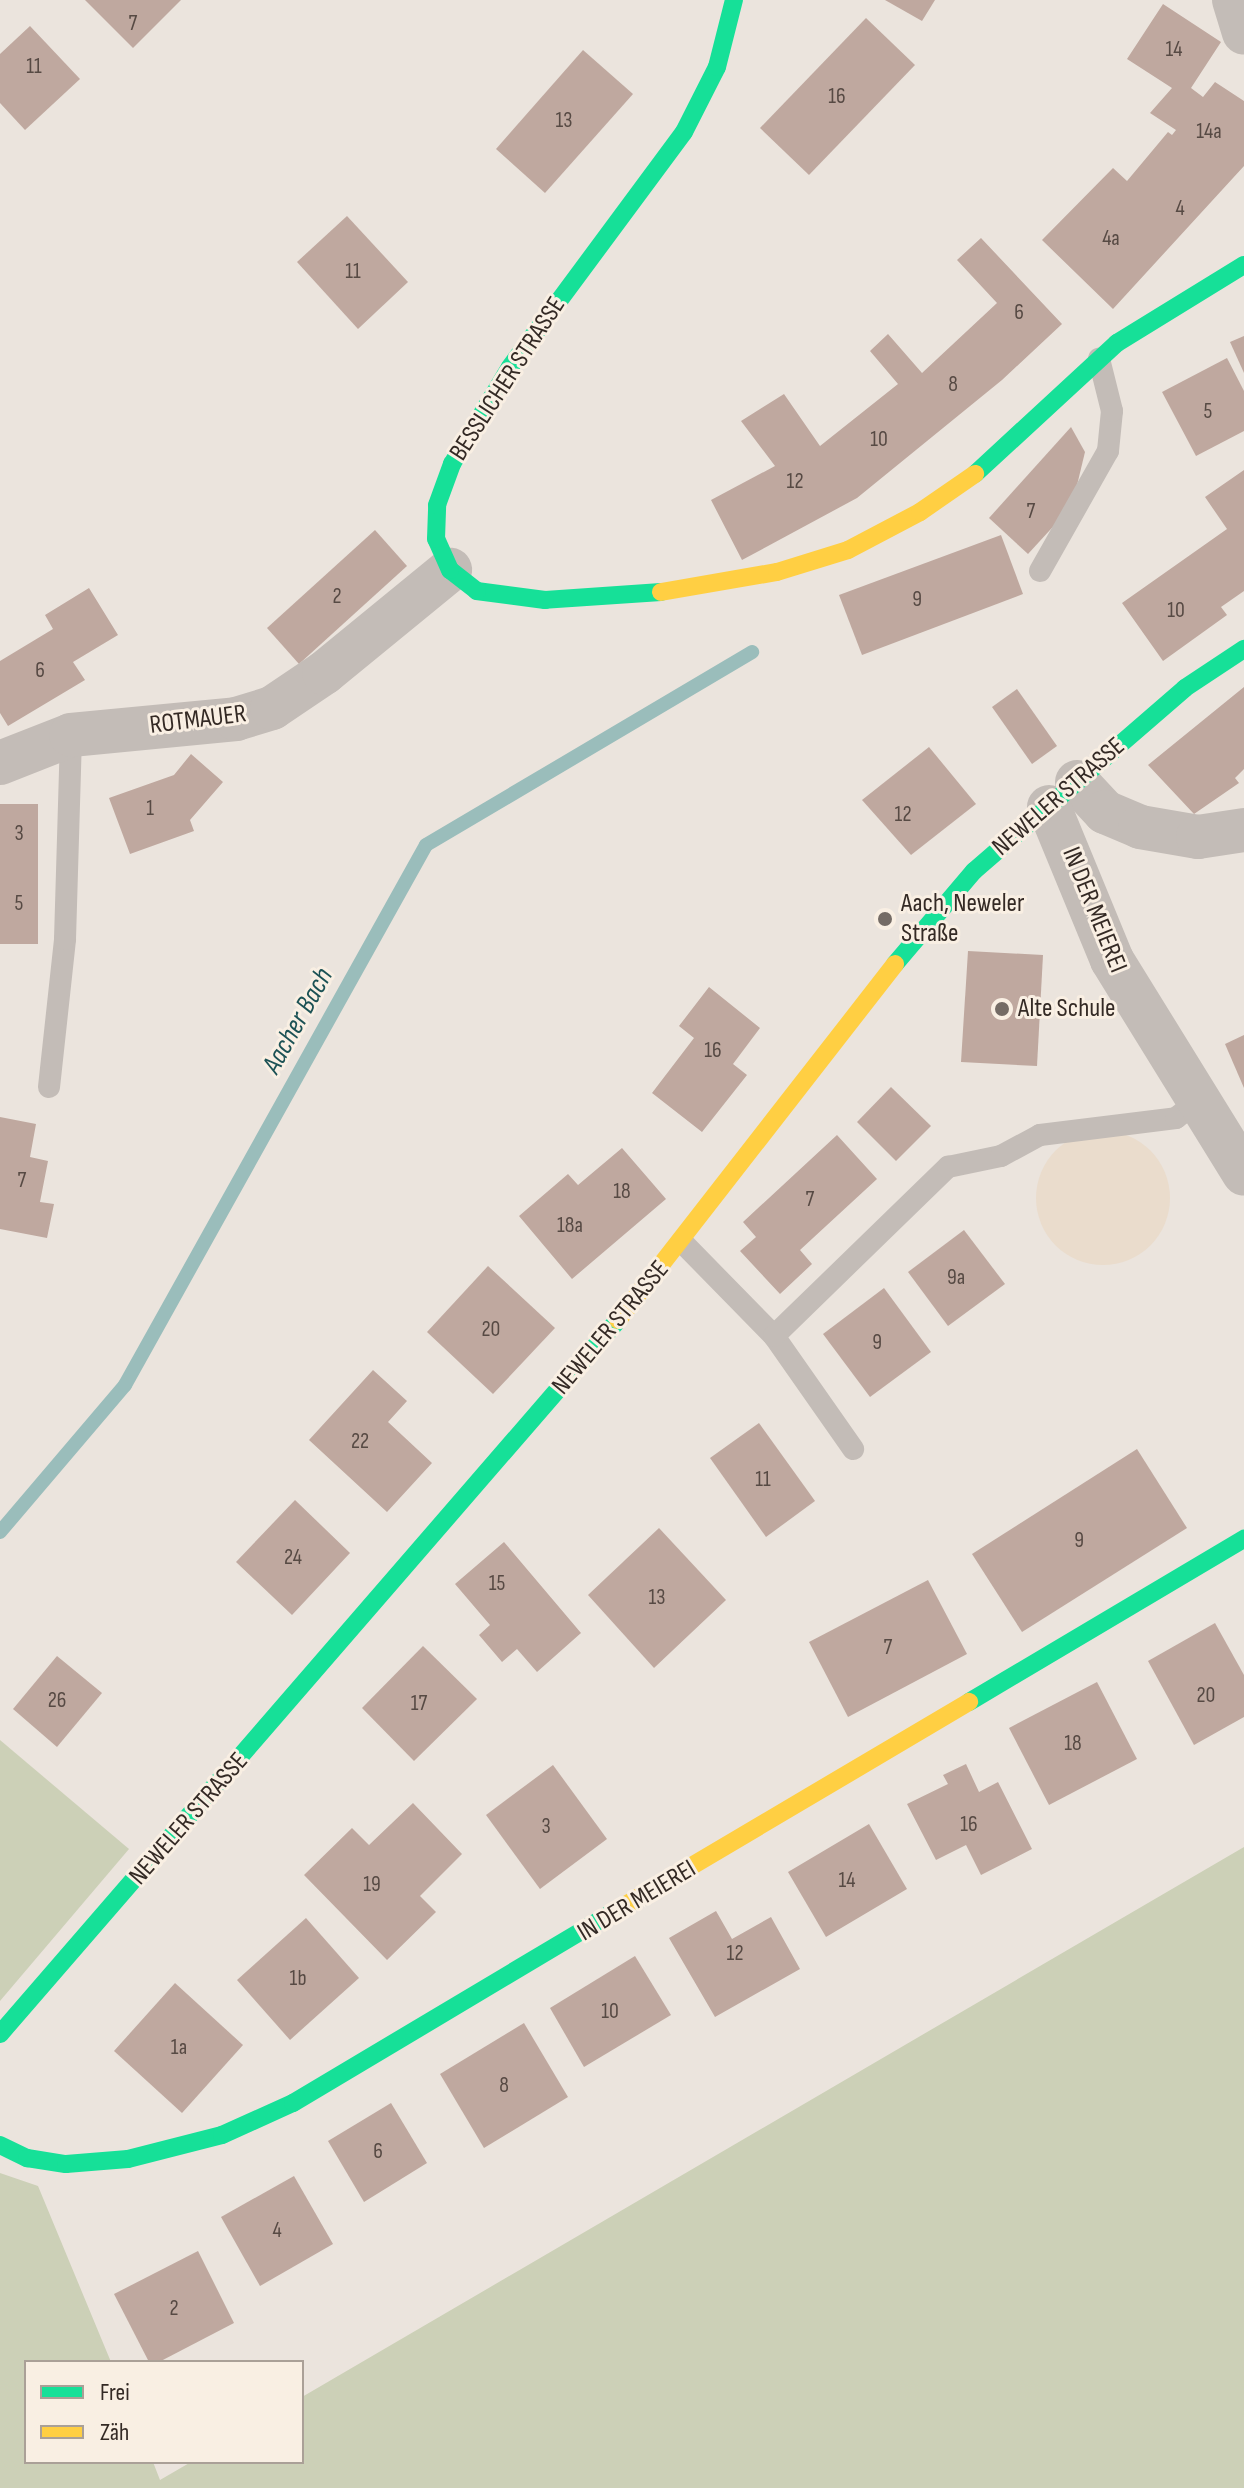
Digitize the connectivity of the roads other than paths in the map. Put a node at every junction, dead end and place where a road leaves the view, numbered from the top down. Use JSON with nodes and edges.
{"nodes":[{"id":1,"x":734,"y":0,"type":"edge"},
{"id":2,"x":1234,"y":0,"type":"edge"},
{"id":3,"x":1244,"y":33,"type":"edge"},
{"id":4,"x":1244,"y":265,"type":"edge"},
{"id":5,"x":1099,"y":359,"type":"junction"},
{"id":6,"x":450,"y":570,"type":"junction"},
{"id":7,"x":1040,"y":571,"type":"dead end"},
{"id":8,"x":1244,"y":649,"type":"edge"},
{"id":9,"x":71,"y":735,"type":"junction"},
{"id":10,"x":0,"y":763,"type":"edge"},
{"id":11,"x":1063,"y":794,"type":"junction"},
{"id":12,"x":1244,"y":830,"type":"edge"},
{"id":13,"x":49,"y":1087,"type":"dead end"},
{"id":14,"x":1199,"y":1100,"type":"junction"},
{"id":15,"x":1244,"y":1174,"type":"edge"},
{"id":16,"x":682,"y":1242,"type":"junction"},
{"id":17,"x":774,"y":1336,"type":"junction"},
{"id":18,"x":853,"y":1449,"type":"dead end"},
{"id":19,"x":1244,"y":1539,"type":"edge"},
{"id":20,"x":0,"y":2034,"type":"edge"},
{"id":21,"x":0,"y":2145,"type":"edge"}],
"edges":[{"from":1,"to":6,"type":"main road","name":"BESSLICHER STRASSE"},
{"from":2,"to":3,"type":"street"},
{"from":4,"to":5,"type":"main road"},
{"from":5,"to":6,"type":"main road"},
{"from":5,"to":7,"type":"lane"},
{"from":6,"to":9,"type":"street","name":"ROTMAUER"},
{"from":8,"to":11,"type":"main road","name":"NEWELER STRASSE"},
{"from":9,"to":10,"type":"street","name":"ROTMAUER"},
{"from":9,"to":13,"type":"lane"},
{"from":11,"to":12,"type":"street"},
{"from":11,"to":14,"type":"street","name":"IN DER MEIEREI"},
{"from":11,"to":16,"type":"main road","name":"NEWELER STRASSE"},
{"from":14,"to":15,"type":"street","name":"IN DER MEIEREI"},
{"from":14,"to":17,"type":"lane"},
{"from":16,"to":17,"type":"lane"},
{"from":16,"to":20,"type":"main road","name":"NEWELER STRASSE"},
{"from":17,"to":18,"type":"lane"},
{"from":19,"to":21,"type":"main road","name":"IN DER MEIEREI"}]}
